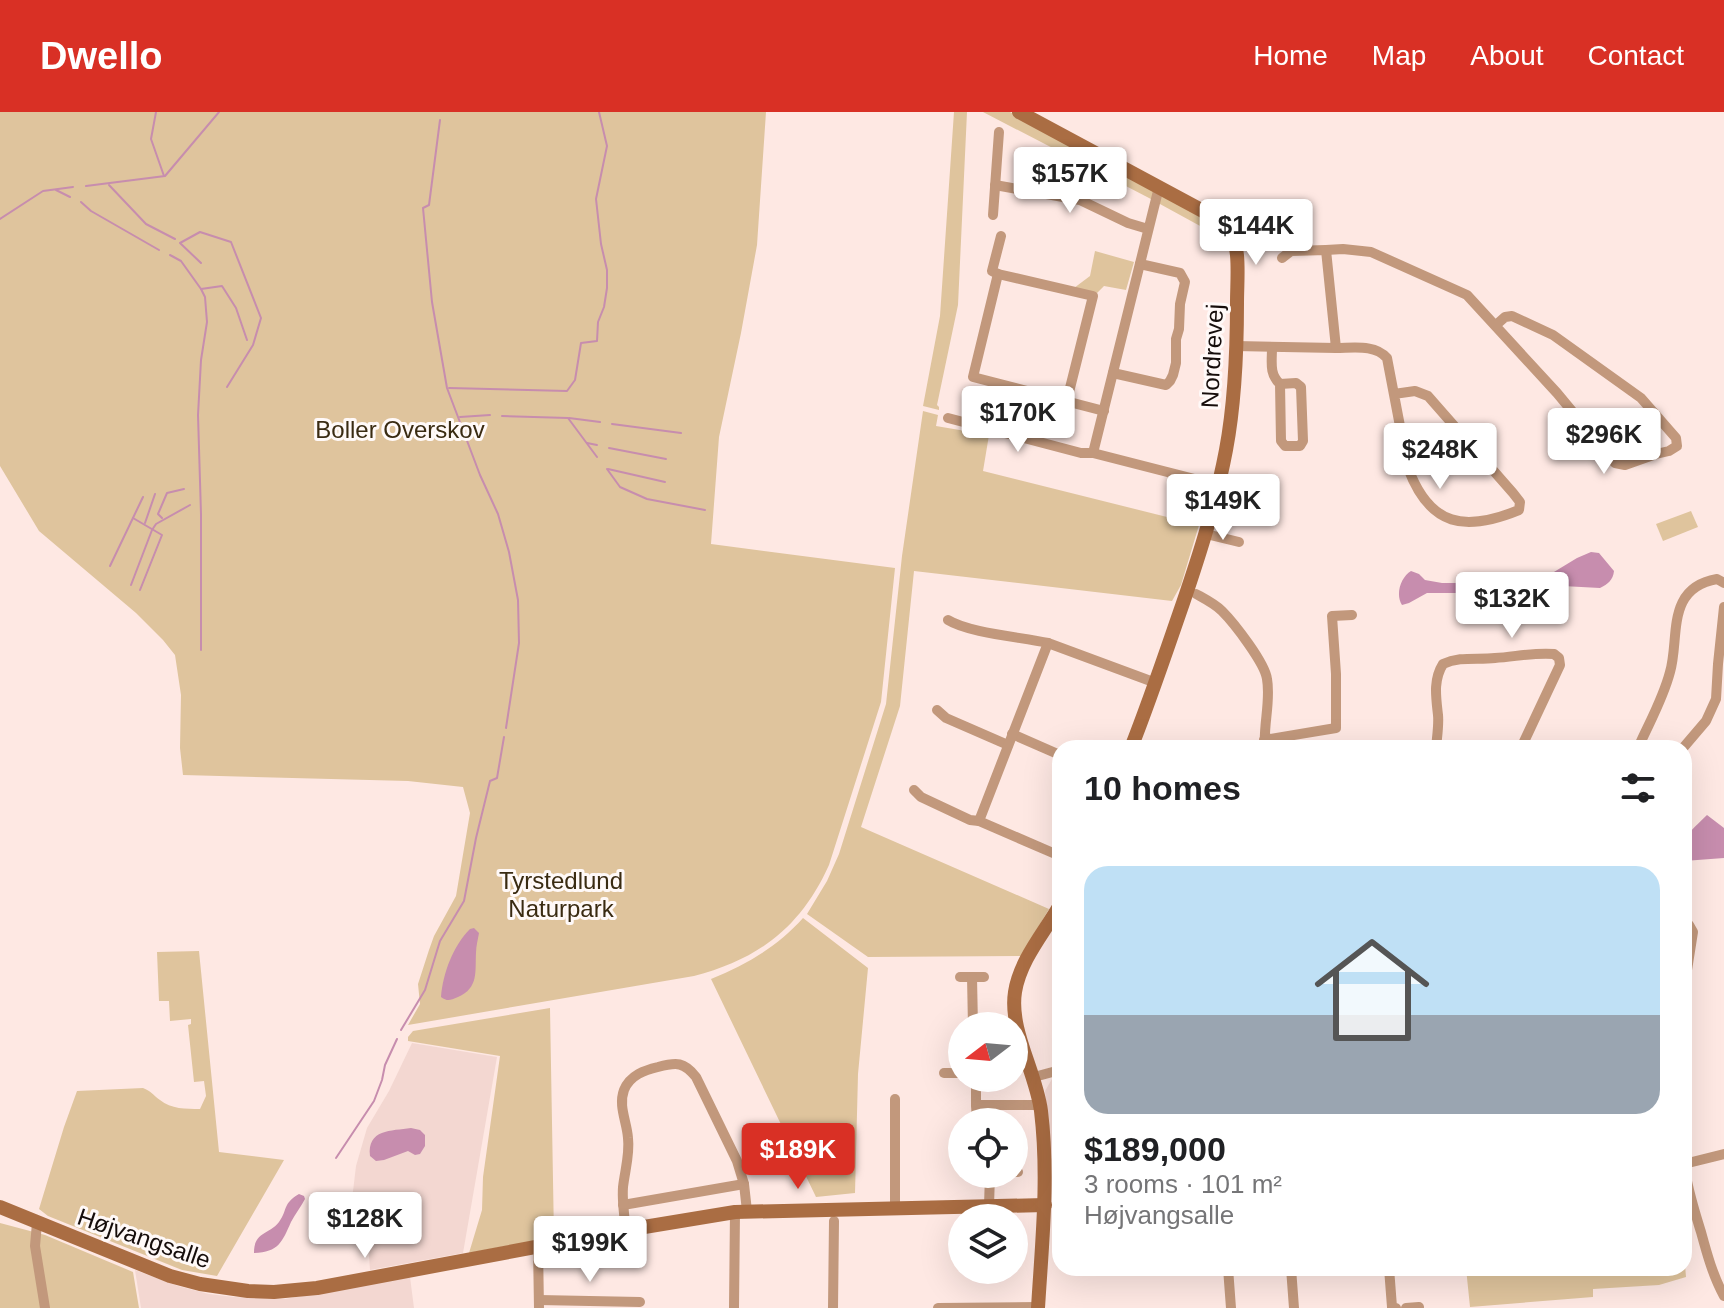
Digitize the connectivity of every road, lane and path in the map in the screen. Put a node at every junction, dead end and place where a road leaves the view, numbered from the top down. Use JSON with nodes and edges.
{"nodes":[{"id":1,"x":1019,"y":112,"type":"edge"},
{"id":2,"x":999,"y":132,"type":"dead end"},
{"id":3,"x":995,"y":185,"type":"junction"},
{"id":4,"x":1159,"y":187,"type":"junction"},
{"id":5,"x":993,"y":215,"type":"dead end"},
{"id":6,"x":1148,"y":229,"type":"junction"},
{"id":7,"x":1001,"y":236,"type":"dead end"},
{"id":8,"x":1326,"y":250,"type":"junction"},
{"id":9,"x":1282,"y":258,"type":"dead end"},
{"id":10,"x":1140,"y":264,"type":"junction"},
{"id":11,"x":998,"y":274,"type":"junction"},
{"id":12,"x":1496,"y":325,"type":"junction"},
{"id":13,"x":1236,"y":346,"type":"junction"},
{"id":14,"x":1272,"y":348,"type":"junction"},
{"id":15,"x":1336,"y":348,"type":"junction"},
{"id":16,"x":1113,"y":373,"type":"junction"},
{"id":17,"x":1280,"y":384,"type":"junction"},
{"id":18,"x":1394,"y":394,"type":"junction"},
{"id":19,"x":1067,"y":400,"type":"junction"},
{"id":20,"x":1104,"y":411,"type":"junction"},
{"id":21,"x":948,"y":418,"type":"dead end"},
{"id":22,"x":1093,"y":453,"type":"junction"},
{"id":23,"x":1218,"y":485,"type":"junction"},
{"id":24,"x":1206,"y":534,"type":"junction"},
{"id":25,"x":1239,"y":542,"type":"dead end"},
{"id":26,"x":1724,"y":583,"type":"edge"},
{"id":27,"x":1196,"y":594,"type":"dead end"},
{"id":28,"x":1724,"y":607,"type":"edge"},
{"id":29,"x":1352,"y":615,"type":"dead end"},
{"id":30,"x":948,"y":620,"type":"dead end"},
{"id":31,"x":1048,"y":643,"type":"junction"},
{"id":32,"x":1156,"y":683,"type":"junction"},
{"id":33,"x":937,"y":710,"type":"dead end"},
{"id":34,"x":1010,"y":740,"type":"junction"},
{"id":35,"x":1134,"y":740,"type":"edge"},
{"id":36,"x":1265,"y":740,"type":"edge"},
{"id":37,"x":1283,"y":740,"type":"edge"},
{"id":38,"x":1436,"y":740,"type":"edge"},
{"id":39,"x":1525,"y":740,"type":"edge"},
{"id":40,"x":1643,"y":740,"type":"edge"},
{"id":41,"x":1690,"y":740,"type":"edge"},
{"id":42,"x":1052,"y":753,"type":"edge"},
{"id":43,"x":914,"y":790,"type":"dead end"},
{"id":44,"x":979,"y":821,"type":"junction"},
{"id":45,"x":1052,"y":853,"type":"edge"},
{"id":46,"x":1052,"y":918,"type":"edge"},
{"id":47,"x":960,"y":977,"type":"dead end"},
{"id":48,"x":974,"y":1012,"type":"edge"},
{"id":49,"x":1052,"y":1072,"type":"edge"},
{"id":50,"x":944,"y":1073,"type":"dead end"},
{"id":51,"x":948,"y":1073,"type":"edge"},
{"id":52,"x":1034,"y":1077,"type":"junction"},
{"id":53,"x":976,"y":1092,"type":"edge"},
{"id":54,"x":895,"y":1099,"type":"dead end"},
{"id":55,"x":976,"y":1105,"type":"junction"},
{"id":56,"x":1040,"y":1105,"type":"junction"},
{"id":57,"x":976,"y":1108,"type":"edge"},
{"id":58,"x":1724,"y":1154,"type":"edge"},
{"id":59,"x":1692,"y":1162,"type":"edge"},
{"id":60,"x":744,"y":1184,"type":"junction"},
{"id":61,"x":1692,"y":1201,"type":"edge"},
{"id":62,"x":623,"y":1205,"type":"junction"},
{"id":63,"x":1028,"y":1205,"type":"edge"},
{"id":64,"x":1045,"y":1205,"type":"junction"},
{"id":65,"x":0,"y":1207,"type":"edge"},
{"id":66,"x":948,"y":1207,"type":"edge"},
{"id":67,"x":895,"y":1208,"type":"junction"},
{"id":68,"x":741,"y":1212,"type":"junction"},
{"id":69,"x":834,"y":1221,"type":"dead end"},
{"id":70,"x":37,"y":1223,"type":"junction"},
{"id":71,"x":626,"y":1230,"type":"junction"},
{"id":72,"x":538,"y":1247,"type":"junction"},
{"id":73,"x":1229,"y":1276,"type":"edge"},
{"id":74,"x":1292,"y":1276,"type":"edge"},
{"id":75,"x":1390,"y":1276,"type":"edge"},
{"id":76,"x":1724,"y":1296,"type":"edge"},
{"id":77,"x":640,"y":1302,"type":"dead end"},
{"id":78,"x":539,"y":1304,"type":"edge"},
{"id":79,"x":1038,"y":1307,"type":"edge"},
{"id":80,"x":1419,"y":1307,"type":"edge"},
{"id":81,"x":45,"y":1308,"type":"edge"},
{"id":82,"x":734,"y":1308,"type":"edge"},
{"id":83,"x":833,"y":1308,"type":"edge"},
{"id":84,"x":938,"y":1308,"type":"edge"},
{"id":85,"x":1231,"y":1308,"type":"edge"},
{"id":86,"x":1294,"y":1308,"type":"edge"},
{"id":87,"x":1396,"y":1308,"type":"edge"},
{"id":88,"x":1406,"y":1308,"type":"edge"}],
"edges":[{"from":1,"to":4,"type":"street","name":"Nordrevej"},
{"from":2,"to":3,"type":"street"},
{"from":3,"to":5,"type":"street"},
{"from":3,"to":6,"type":"street"},
{"from":4,"to":6,"type":"street"},
{"from":4,"to":13,"type":"street","name":"Nordrevej"},
{"from":6,"to":10,"type":"street"},
{"from":7,"to":11,"type":"street"},
{"from":8,"to":9,"type":"street"},
{"from":8,"to":12,"type":"street"},
{"from":8,"to":15,"type":"street"},
{"from":10,"to":16,"type":"street"},
{"from":10,"to":16,"type":"street"},
{"from":11,"to":19,"type":"street"},
{"from":11,"to":19,"type":"street"},
{"from":12,"to":12,"type":"street"},
{"from":13,"to":14,"type":"street"},
{"from":13,"to":23,"type":"street","name":"Nordrevej"},
{"from":14,"to":15,"type":"street"},
{"from":14,"to":17,"type":"street"},
{"from":15,"to":18,"type":"street"},
{"from":16,"to":20,"type":"street"},
{"from":17,"to":17,"type":"street"},
{"from":18,"to":18,"type":"street"},
{"from":19,"to":20,"type":"street"},
{"from":20,"to":22,"type":"street"},
{"from":21,"to":22,"type":"street"},
{"from":22,"to":23,"type":"street"},
{"from":23,"to":24,"type":"street","name":"Nordrevej"},
{"from":24,"to":25,"type":"street"},
{"from":24,"to":32,"type":"street","name":"Nordrevej"},
{"from":26,"to":40,"type":"street"},
{"from":27,"to":36,"type":"street"},
{"from":28,"to":41,"type":"street"},
{"from":29,"to":37,"type":"street"},
{"from":30,"to":31,"type":"street"},
{"from":31,"to":32,"type":"street"},
{"from":31,"to":34,"type":"street"},
{"from":32,"to":35,"type":"street","name":"Nordrevej"},
{"from":33,"to":34,"type":"street"},
{"from":34,"to":42,"type":"street"},
{"from":34,"to":44,"type":"street"},
{"from":38,"to":39,"type":"street"},
{"from":43,"to":44,"type":"street"},
{"from":44,"to":45,"type":"street"},
{"from":46,"to":52,"type":"street"},
{"from":47,"to":48,"type":"street"},
{"from":49,"to":52,"type":"street"},
{"from":50,"to":51,"type":"street"},
{"from":52,"to":56,"type":"street"},
{"from":53,"to":55,"type":"street"},
{"from":54,"to":67,"type":"street"},
{"from":55,"to":56,"type":"street"},
{"from":55,"to":57,"type":"street"},
{"from":56,"to":64,"type":"street"},
{"from":58,"to":59,"type":"street"},
{"from":60,"to":62,"type":"street"},
{"from":60,"to":62,"type":"street"},
{"from":60,"to":68,"type":"street"},
{"from":61,"to":76,"type":"street"},
{"from":62,"to":71,"type":"street"},
{"from":63,"to":64,"type":"street","name":"Højvangsalle"},
{"from":64,"to":79,"type":"street"},
{"from":65,"to":70,"type":"street","name":"Højvangsalle"},
{"from":66,"to":67,"type":"street","name":"Højvangsalle"},
{"from":67,"to":68,"type":"street","name":"Højvangsalle"},
{"from":68,"to":71,"type":"street","name":"Højvangsalle"},
{"from":68,"to":82,"type":"street"},
{"from":69,"to":83,"type":"street"},
{"from":70,"to":72,"type":"street","name":"Højvangsalle"},
{"from":70,"to":81,"type":"street"},
{"from":71,"to":72,"type":"street","name":"Højvangsalle"},
{"from":72,"to":78,"type":"street"},
{"from":73,"to":85,"type":"street"},
{"from":74,"to":86,"type":"street"},
{"from":75,"to":87,"type":"street"},
{"from":77,"to":78,"type":"street"},
{"from":79,"to":84,"type":"street"},
{"from":80,"to":88,"type":"street"}]}
